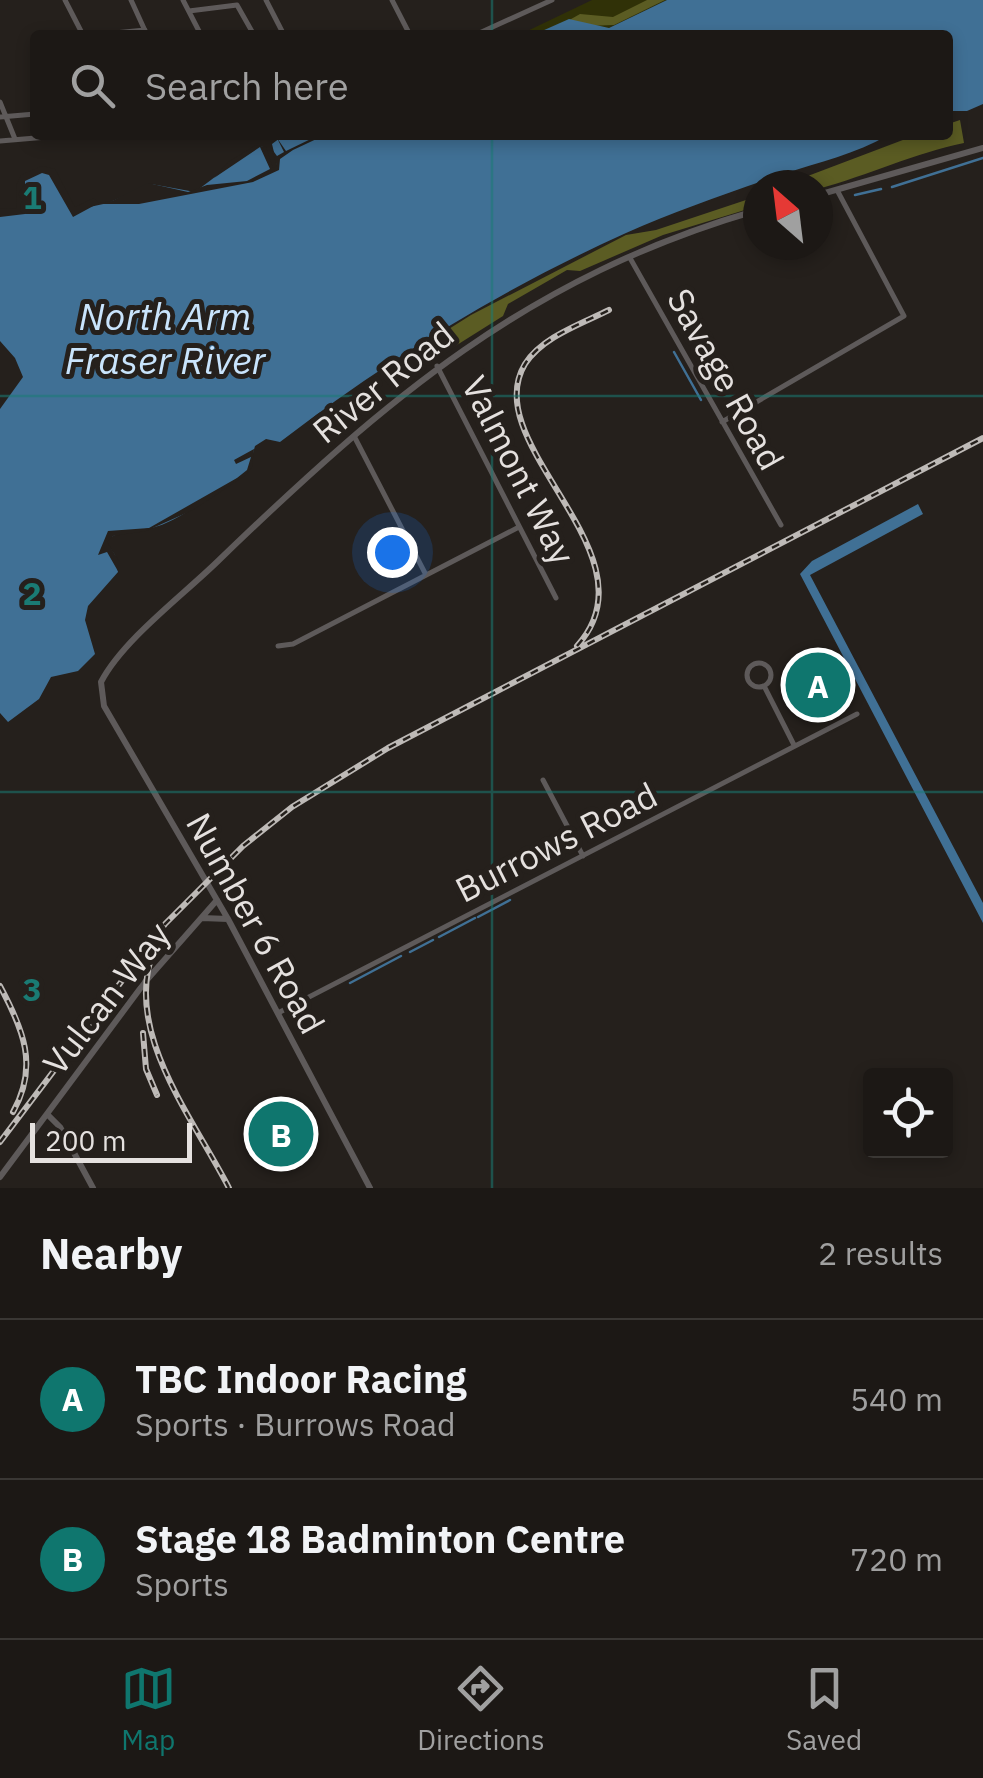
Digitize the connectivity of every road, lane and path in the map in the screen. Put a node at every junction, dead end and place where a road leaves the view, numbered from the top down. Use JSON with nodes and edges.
{"nodes":[{"id":1,"x":65,"y":0,"type":"edge"},
{"id":2,"x":132,"y":0,"type":"edge"},
{"id":3,"x":184,"y":0,"type":"edge"},
{"id":4,"x":266,"y":0,"type":"edge"},
{"id":5,"x":392,"y":0,"type":"edge"},
{"id":6,"x":552,"y":0,"type":"edge"},
{"id":7,"x":189,"y":11,"type":"junction"},
{"id":8,"x":80,"y":30,"type":"edge"},
{"id":9,"x":145,"y":30,"type":"edge"},
{"id":10,"x":198,"y":30,"type":"edge"},
{"id":11,"x":251,"y":30,"type":"edge"},
{"id":12,"x":281,"y":30,"type":"edge"},
{"id":13,"x":407,"y":30,"type":"edge"},
{"id":14,"x":486,"y":30,"type":"edge"},
{"id":15,"x":0,"y":102,"type":"edge"},
{"id":16,"x":30,"y":114,"type":"edge"},
{"id":17,"x":4,"y":117,"type":"edge"},
{"id":18,"x":30,"y":138,"type":"edge"},
{"id":19,"x":16,"y":139,"type":"junction"},
{"id":20,"x":0,"y":140,"type":"edge"},
{"id":21,"x":983,"y":148,"type":"edge"},
{"id":22,"x":837,"y":190,"type":"junction"},
{"id":23,"x":833,"y":191,"type":"edge"},
{"id":24,"x":743,"y":215,"type":"edge"},
{"id":25,"x":629,"y":256,"type":"junction"},
{"id":26,"x":437,"y":366,"type":"junction"},
{"id":27,"x":722,"y":422,"type":"junction"},
{"id":28,"x":353,"y":434,"type":"junction"},
{"id":29,"x":781,"y":526,"type":"dead end"},
{"id":30,"x":519,"y":527,"type":"junction"},
{"id":31,"x":426,"y":575,"type":"junction"},
{"id":32,"x":556,"y":598,"type":"dead end"},
{"id":33,"x":278,"y":646,"type":"dead end"},
{"id":34,"x":101,"y":682,"type":"joint"},
{"id":35,"x":764,"y":686,"type":"junction"},
{"id":36,"x":857,"y":714,"type":"dead end"},
{"id":37,"x":795,"y":746,"type":"junction"},
{"id":38,"x":544,"y":780,"type":"dead end"},
{"id":39,"x":583,"y":856,"type":"junction"},
{"id":40,"x":217,"y":900,"type":"junction"},
{"id":41,"x":200,"y":918,"type":"junction"},
{"id":42,"x":228,"y":919,"type":"junction"},
{"id":43,"x":278,"y":1013,"type":"junction"},
{"id":44,"x":48,"y":1115,"type":"junction"},
{"id":45,"x":0,"y":1177,"type":"edge"},
{"id":46,"x":93,"y":1188,"type":"edge"},
{"id":47,"x":370,"y":1188,"type":"edge"}],
"edges":[{"from":1,"to":8,"type":"street"},
{"from":2,"to":9,"type":"street"},
{"from":3,"to":7,"type":"street"},
{"from":4,"to":12,"type":"street"},
{"from":5,"to":13,"type":"street"},
{"from":6,"to":14,"type":"street"},
{"from":7,"to":10,"type":"street"},
{"from":7,"to":11,"type":"street"},
{"from":15,"to":17,"type":"street"},
{"from":16,"to":17,"type":"street"},
{"from":17,"to":19,"type":"street"},
{"from":18,"to":19,"type":"street"},
{"from":19,"to":20,"type":"street"},
{"from":21,"to":22,"type":"street"},
{"from":22,"to":23,"type":"street"},
{"from":22,"to":27,"type":"street"},
{"from":24,"to":25,"type":"street","name":"River Road"},
{"from":25,"to":26,"type":"street","name":"River Road"},
{"from":25,"to":27,"type":"street","name":"Savage Road"},
{"from":26,"to":28,"type":"street","name":"River Road"},
{"from":26,"to":30,"type":"street","name":"Valmont Way"},
{"from":27,"to":29,"type":"street","name":"Savage Road"},
{"from":28,"to":31,"type":"street"},
{"from":28,"to":34,"type":"street","name":"River Road"},
{"from":30,"to":31,"type":"street"},
{"from":30,"to":32,"type":"street","name":"Valmont Way"},
{"from":31,"to":33,"type":"street"},
{"from":34,"to":40,"type":"street","name":"Number 6 Road"},
{"from":35,"to":35,"type":"street"},
{"from":35,"to":37,"type":"street"},
{"from":36,"to":37,"type":"street","name":"Burrows Road"},
{"from":37,"to":39,"type":"street","name":"Burrows Road"},
{"from":38,"to":39,"type":"street"},
{"from":39,"to":43,"type":"street","name":"Burrows Road"},
{"from":40,"to":41,"type":"street","name":"Vulcan Way"},
{"from":40,"to":42,"type":"street","name":"Number 6 Road"},
{"from":41,"to":42,"type":"street"},
{"from":41,"to":44,"type":"street","name":"Vulcan Way"},
{"from":42,"to":43,"type":"street","name":"Number 6 Road"},
{"from":43,"to":47,"type":"street","name":"Number 6 Road"},
{"from":44,"to":45,"type":"street","name":"Vulcan Way"},
{"from":44,"to":46,"type":"street"}]}
